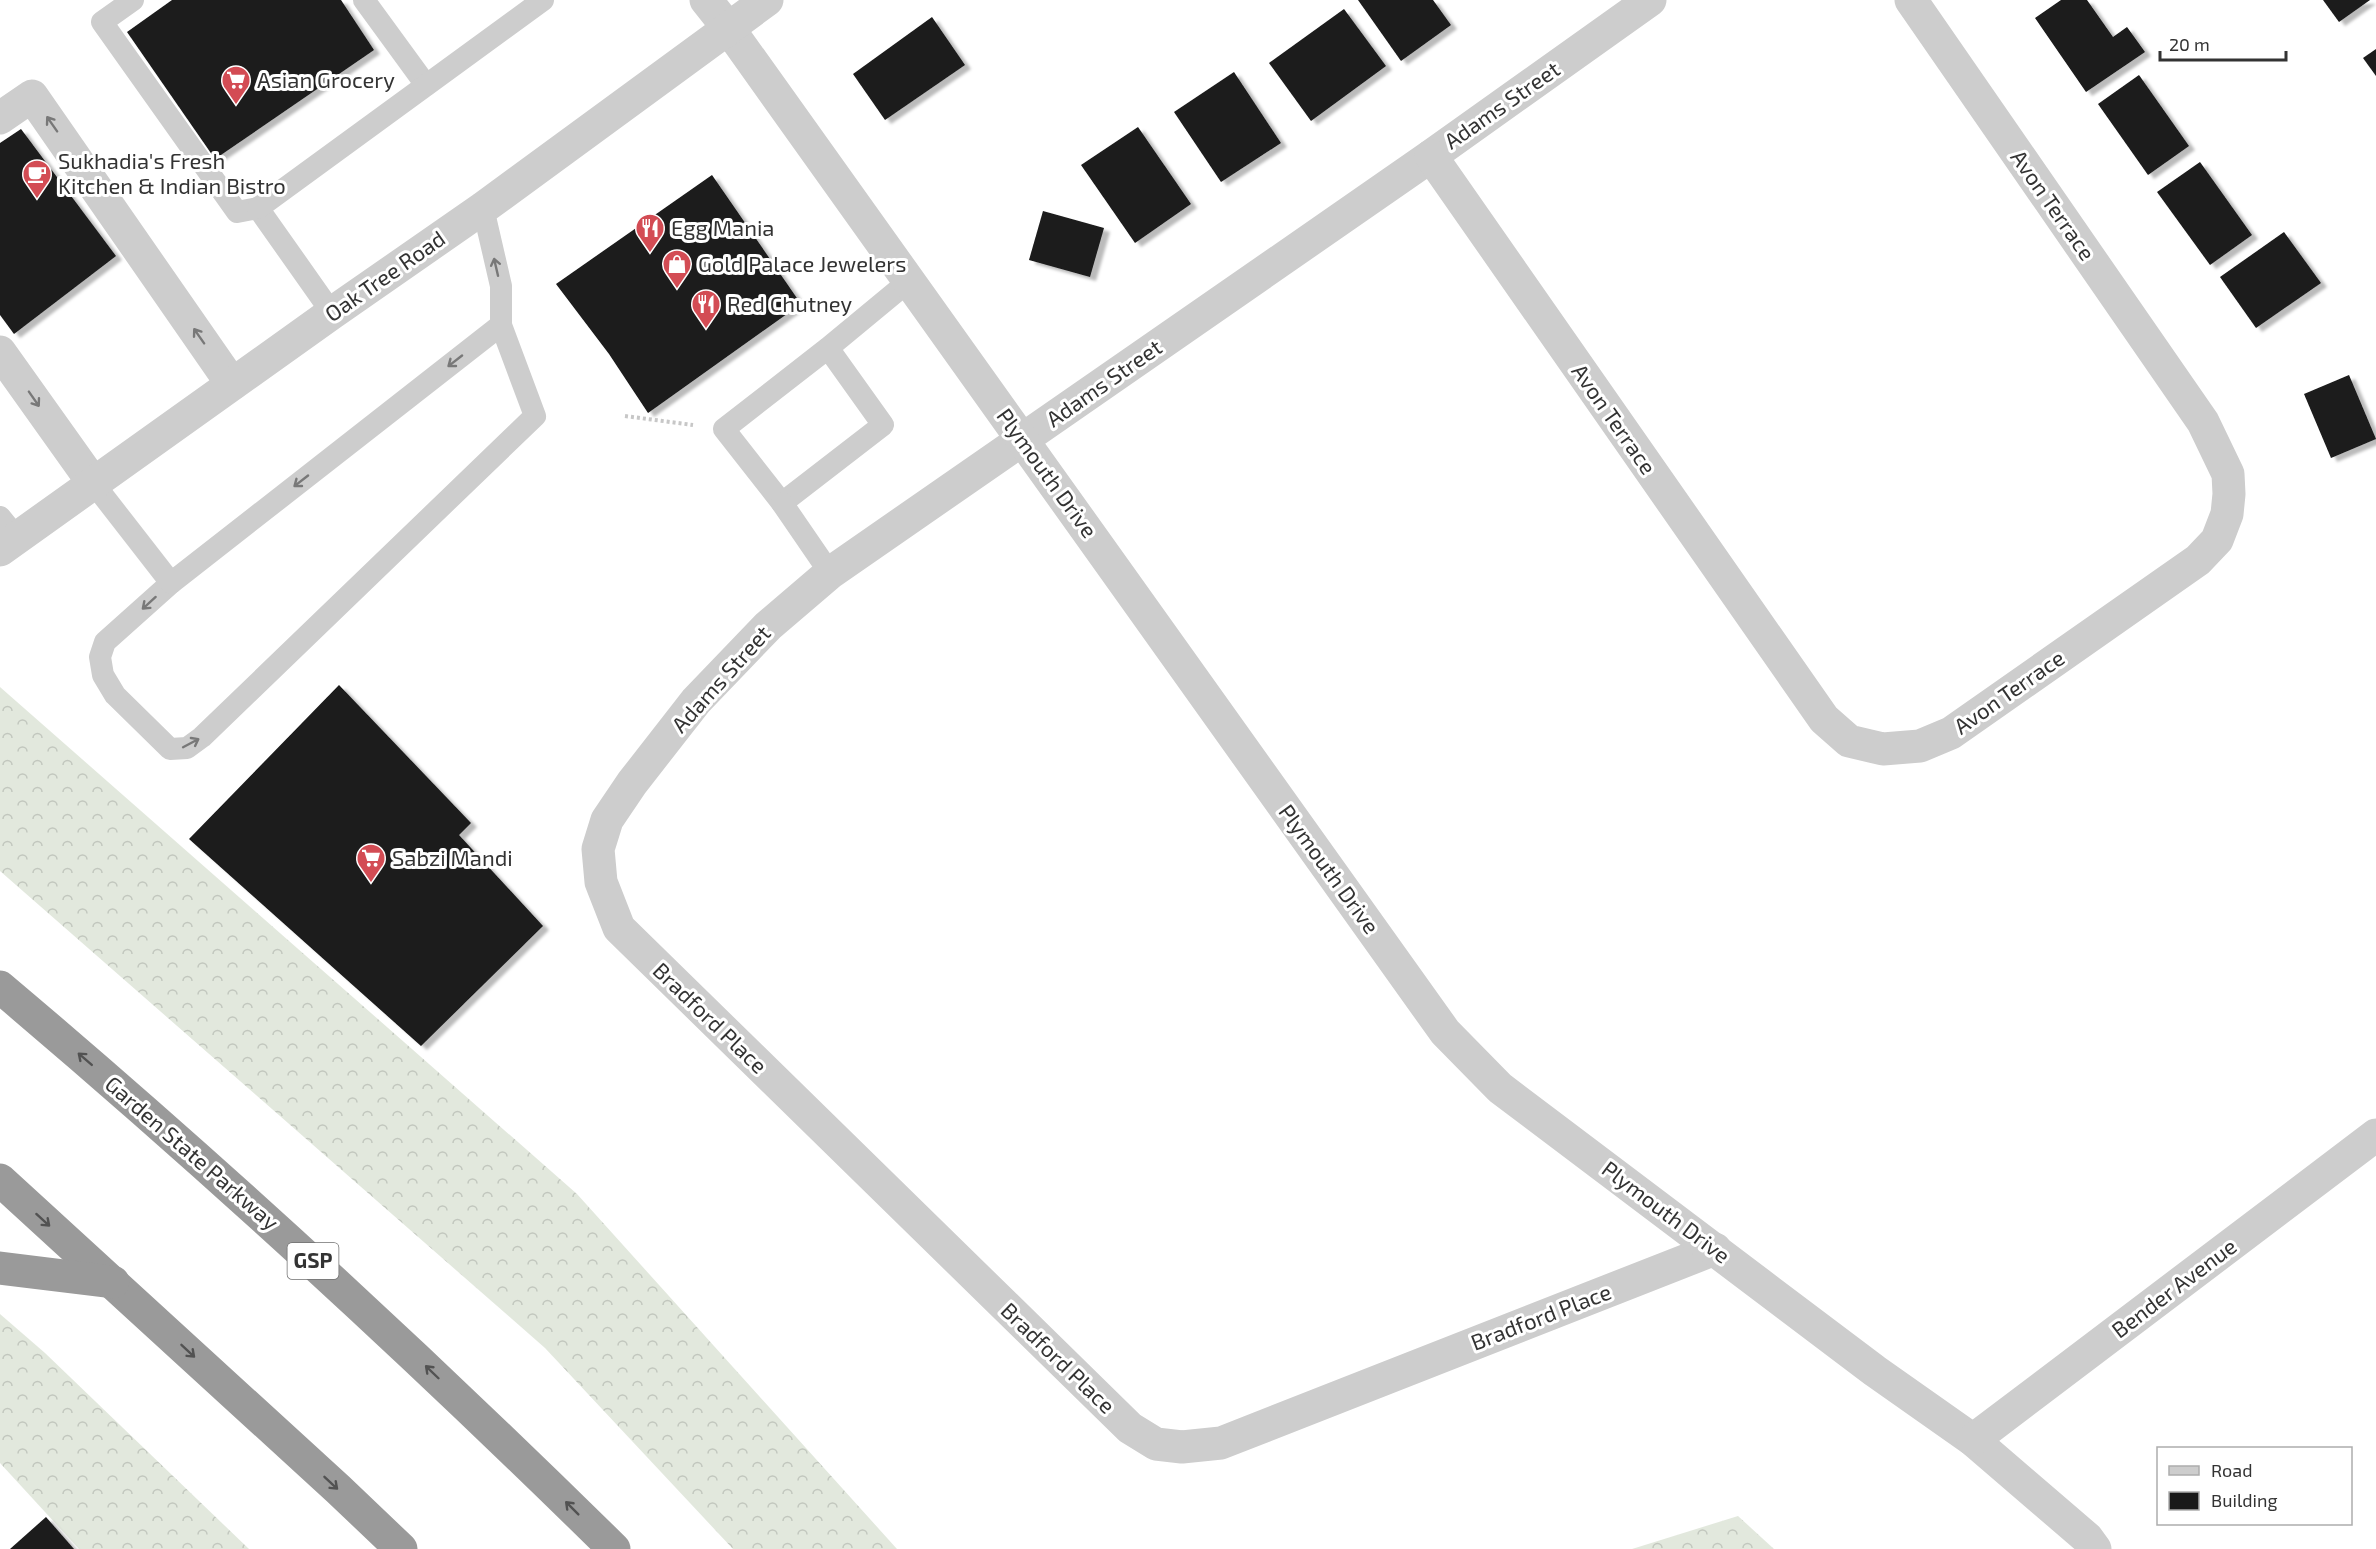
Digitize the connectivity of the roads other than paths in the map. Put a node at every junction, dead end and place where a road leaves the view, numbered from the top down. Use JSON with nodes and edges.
{"nodes":[{"id":1,"x":133,"y":0,"type":"edge"},
{"id":2,"x":364,"y":0,"type":"edge"},
{"id":3,"x":543,"y":0,"type":"edge"},
{"id":4,"x":706,"y":0,"type":"edge"},
{"id":5,"x":767,"y":0,"type":"edge"},
{"id":6,"x":1650,"y":0,"type":"edge"},
{"id":7,"x":1911,"y":0,"type":"edge"},
{"id":8,"x":729,"y":29,"type":"junction"},
{"id":9,"x":426,"y":85,"type":"junction"},
{"id":10,"x":0,"y":118,"type":"edge"},
{"id":11,"x":1431,"y":156,"type":"junction"},
{"id":12,"x":258,"y":208,"type":"junction"},
{"id":13,"x":483,"y":208,"type":"junction"},
{"id":14,"x":909,"y":281,"type":"junction"},
{"id":15,"x":332,"y":313,"type":"junction"},
{"id":16,"x":501,"y":325,"type":"junction"},
{"id":17,"x":828,"y":348,"type":"junction"},
{"id":18,"x":0,"y":352,"type":"edge"},
{"id":19,"x":232,"y":384,"type":"junction"},
{"id":20,"x":1023,"y":440,"type":"junction"},
{"id":21,"x":94,"y":484,"type":"junction"},
{"id":22,"x":782,"y":502,"type":"junction"},
{"id":23,"x":6,"y":535,"type":"edge"},
{"id":24,"x":830,"y":573,"type":"junction"},
{"id":25,"x":171,"y":583,"type":"junction"},
{"id":26,"x":607,"y":820,"type":"joint"},
{"id":27,"x":0,"y":987,"type":"edge"},
{"id":28,"x":2376,"y":1135,"type":"edge"},
{"id":29,"x":0,"y":1180,"type":"edge"},
{"id":30,"x":1715,"y":1248,"type":"junction"},
{"id":31,"x":0,"y":1268,"type":"edge"},
{"id":32,"x":113,"y":1282,"type":"junction"},
{"id":33,"x":1973,"y":1440,"type":"junction"},
{"id":34,"x":401,"y":1549,"type":"edge"},
{"id":35,"x":614,"y":1549,"type":"edge"},
{"id":36,"x":2095,"y":1549,"type":"edge"}],
"edges":[{"from":1,"to":12,"type":"lane"},
{"from":2,"to":9,"type":"lane"},
{"from":3,"to":9,"type":"lane"},
{"from":4,"to":8,"type":"street","name":"Plymouth Drive"},
{"from":5,"to":8,"type":"street","name":"Oak Tree Road"},
{"from":6,"to":11,"type":"street","name":"Adams Street"},
{"from":7,"to":11,"type":"street","name":"Avon Terrace"},
{"from":8,"to":13,"type":"street","name":"Oak Tree Road"},
{"from":8,"to":14,"type":"street","name":"Plymouth Drive"},
{"from":9,"to":12,"type":"lane"},
{"from":19,"to":10,"type":"street","one_way":true},
{"from":11,"to":20,"type":"street","name":"Adams Street"},
{"from":12,"to":15,"type":"lane"},
{"from":13,"to":15,"type":"street","name":"Oak Tree Road"},
{"from":16,"to":13,"type":"lane","one_way":true},
{"from":14,"to":17,"type":"lane"},
{"from":14,"to":20,"type":"street","name":"Plymouth Drive"},
{"from":15,"to":19,"type":"street","name":"Oak Tree Road"},
{"from":16,"to":25,"type":"lane","one_way":true},
{"from":25,"to":16,"type":"lane","one_way":true},
{"from":17,"to":22,"type":"lane"},
{"from":17,"to":22,"type":"lane"},
{"from":18,"to":21,"type":"street","one_way":true},
{"from":19,"to":21,"type":"street","name":"Oak Tree Road"},
{"from":20,"to":24,"type":"street","name":"Adams Street"},
{"from":20,"to":30,"type":"street","name":"Plymouth Drive"},
{"from":21,"to":23,"type":"street","name":"Oak Tree Road"},
{"from":21,"to":25,"type":"lane"},
{"from":22,"to":24,"type":"lane"},
{"from":24,"to":26,"type":"street","name":"Adams Street"},
{"from":26,"to":30,"type":"street","name":"Bradford Place"},
{"from":35,"to":27,"type":"highway","name":"Garden State Parkway","number":"GSP","one_way":true},
{"from":28,"to":33,"type":"street","name":"Bender Avenue"},
{"from":29,"to":32,"type":"highway","one_way":true},
{"from":30,"to":33,"type":"street","name":"Plymouth Drive"},
{"from":31,"to":32,"type":"highway"},
{"from":32,"to":34,"type":"highway","one_way":true},
{"from":33,"to":36,"type":"street","name":"Plymouth Drive"}]}
